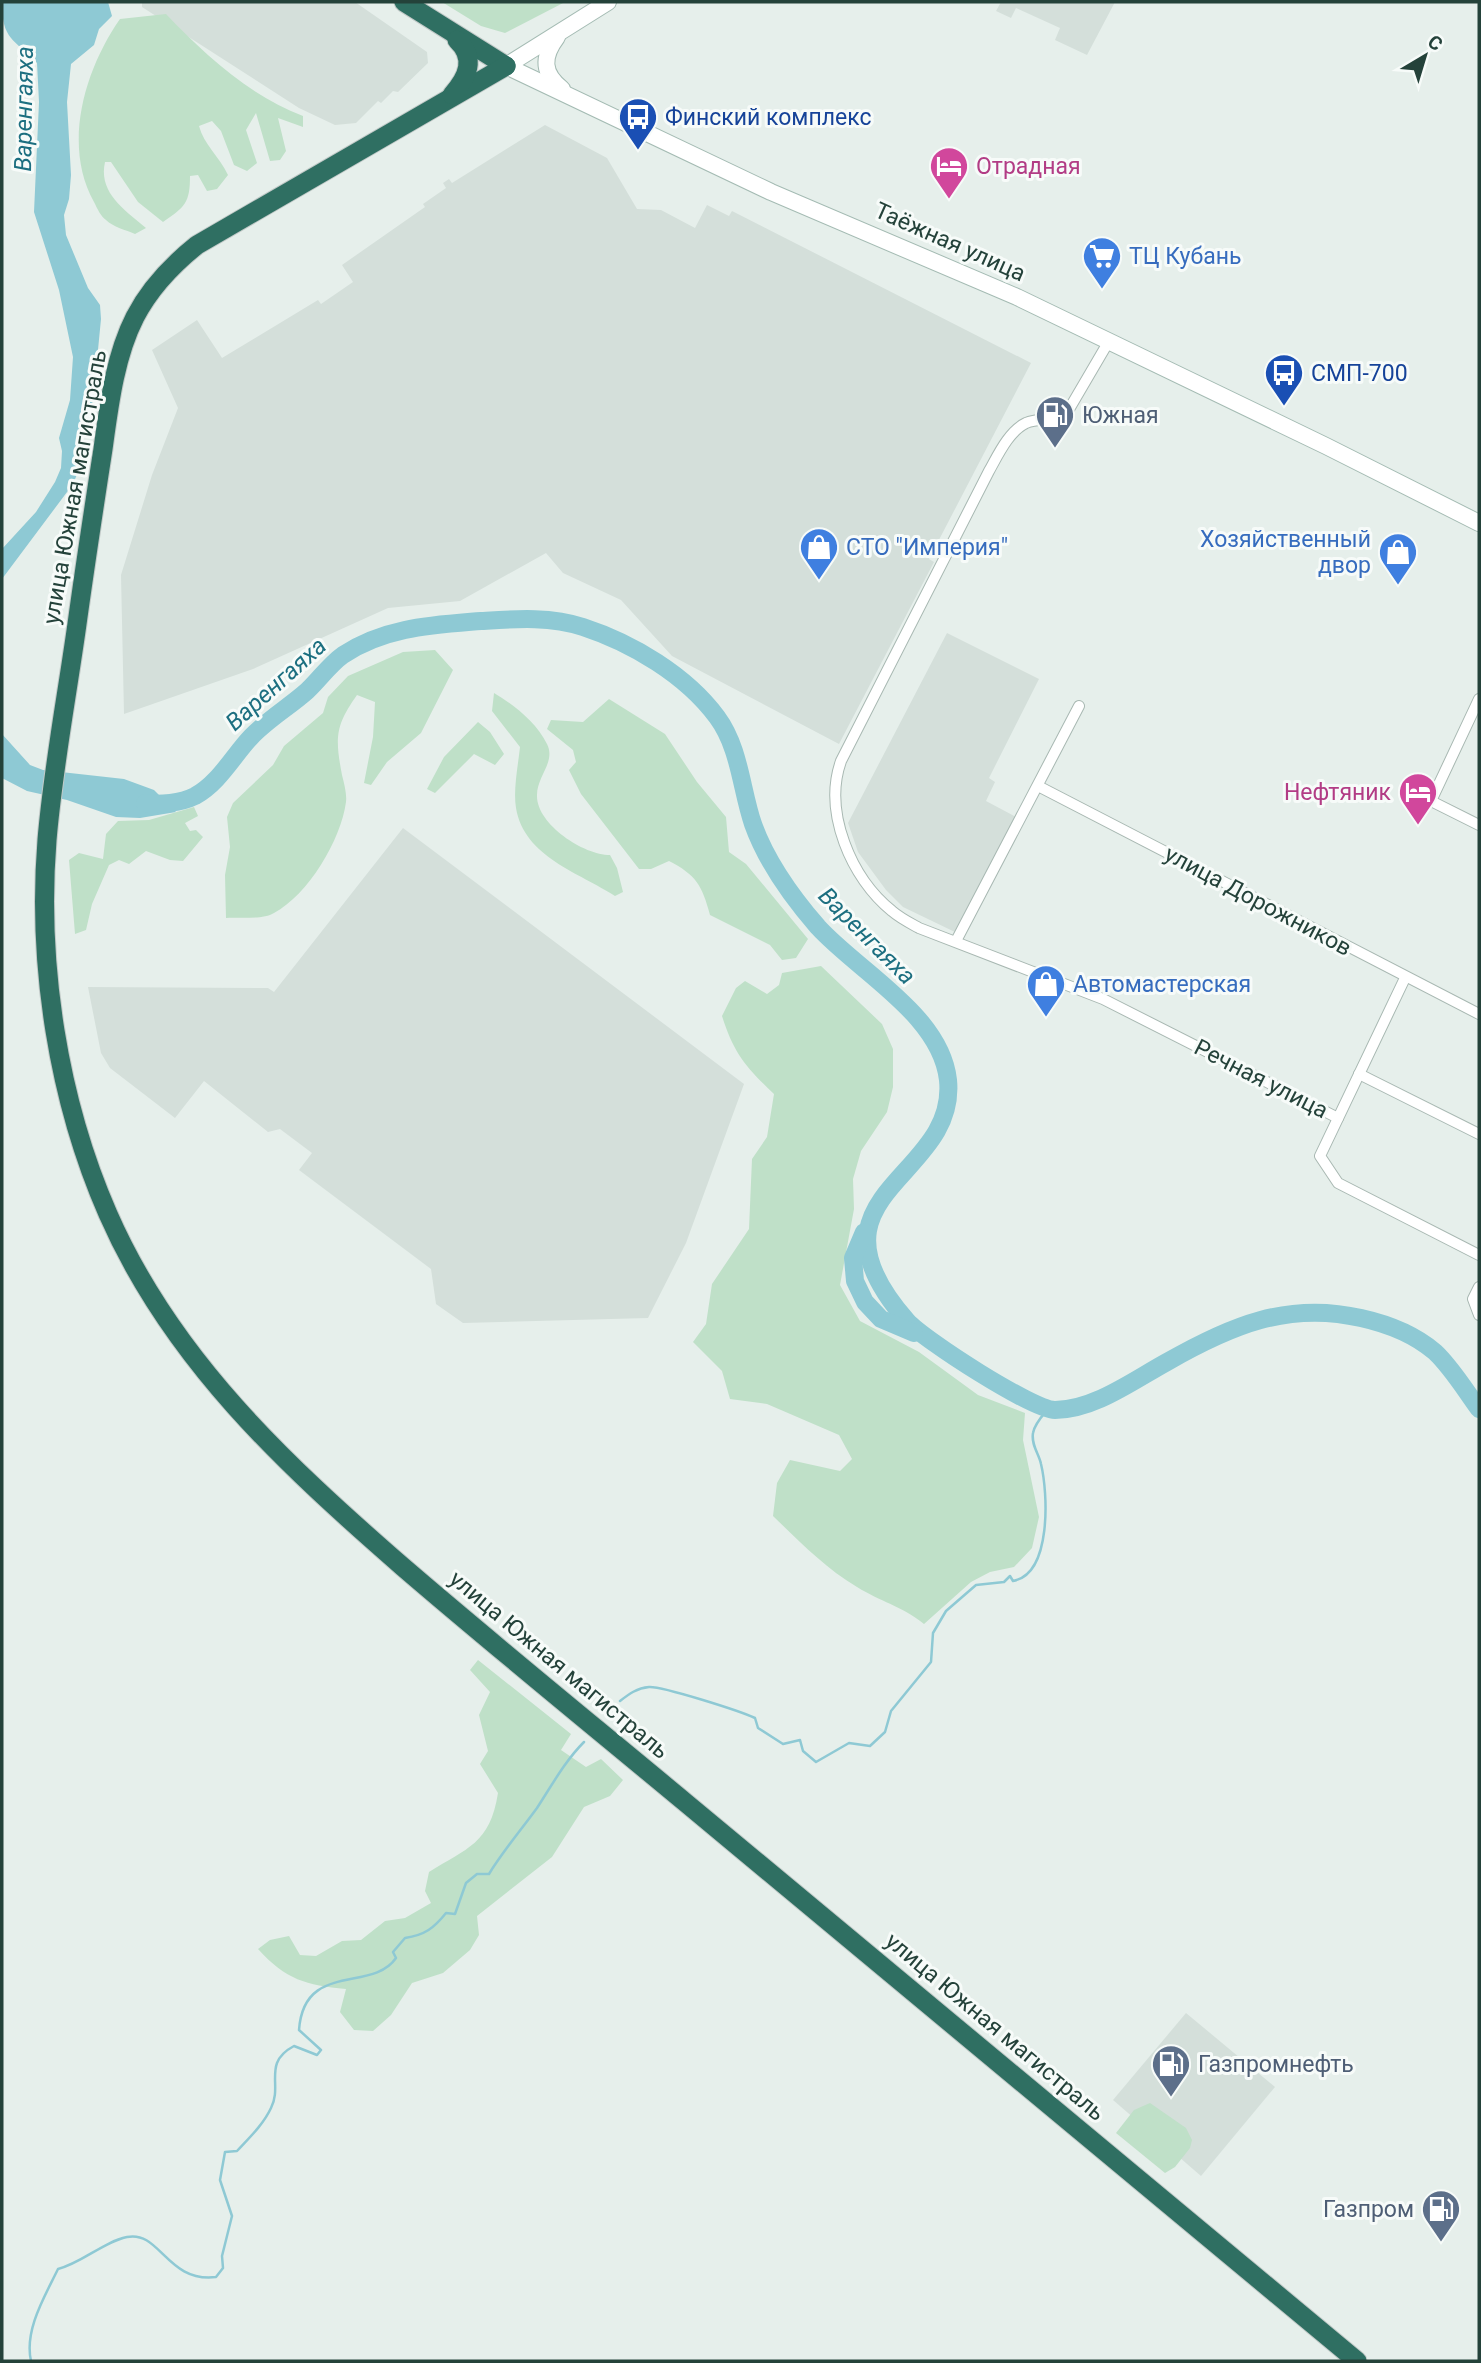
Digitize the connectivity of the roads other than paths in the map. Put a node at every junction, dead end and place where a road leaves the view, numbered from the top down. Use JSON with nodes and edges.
{"nodes":[{"id":1,"x":404,"y":2,"type":"edge"},
{"id":2,"x":608,"y":2,"type":"edge"},
{"id":3,"x":561,"y":32,"type":"junction"},
{"id":4,"x":451,"y":34,"type":"junction"},
{"id":5,"x":506,"y":66,"type":"junction"},
{"id":6,"x":575,"y":99,"type":"junction"},
{"id":7,"x":448,"y":101,"type":"junction"},
{"id":8,"x":1109,"y":341,"type":"junction"},
{"id":9,"x":1479,"y":523,"type":"edge"},
{"id":10,"x":1479,"y":699,"type":"edge"},
{"id":11,"x":1079,"y":706,"type":"dead end"},
{"id":12,"x":1038,"y":786,"type":"junction"},
{"id":13,"x":1479,"y":825,"type":"edge"},
{"id":14,"x":956,"y":941,"type":"junction"},
{"id":15,"x":1405,"y":978,"type":"junction"},
{"id":16,"x":1479,"y":1014,"type":"edge"},
{"id":17,"x":1359,"y":1074,"type":"junction"},
{"id":18,"x":1338,"y":1118,"type":"junction"},
{"id":19,"x":1479,"y":1134,"type":"edge"},
{"id":20,"x":1479,"y":1255,"type":"edge"},
{"id":21,"x":1479,"y":1287,"type":"edge"},
{"id":22,"x":1477,"y":1313,"type":"edge"},
{"id":23,"x":1357,"y":2361,"type":"edge"}],
"edges":[{"from":1,"to":4,"type":"highway","name":"Таёжная улица"},
{"from":2,"to":3,"type":"street"},
{"from":3,"to":5,"type":"street"},
{"from":3,"to":6,"type":"street"},
{"from":4,"to":5,"type":"highway","name":"Таёжная улица"},
{"from":4,"to":7,"type":"highway"},
{"from":5,"to":6,"type":"street","name":"Таёжная улица"},
{"from":5,"to":7,"type":"highway","name":"улица Южная магистраль"},
{"from":6,"to":8,"type":"street","name":"Таёжная улица"},
{"from":7,"to":23,"type":"highway","name":"улица Южная магистраль"},
{"from":8,"to":9,"type":"street","name":"Таёжная улица"},
{"from":8,"to":14,"type":"street","name":"Речная улица"},
{"from":10,"to":13,"type":"street"},
{"from":11,"to":12,"type":"street"},
{"from":12,"to":14,"type":"street"},
{"from":12,"to":15,"type":"street","name":"улица Дорожников"},
{"from":14,"to":18,"type":"street","name":"Речная улица"},
{"from":15,"to":16,"type":"street","name":"улица Дорожников"},
{"from":15,"to":17,"type":"street"},
{"from":17,"to":18,"type":"street"},
{"from":17,"to":19,"type":"street"},
{"from":18,"to":20,"type":"street","name":"Речная улица"},
{"from":21,"to":22,"type":"street"}]}
